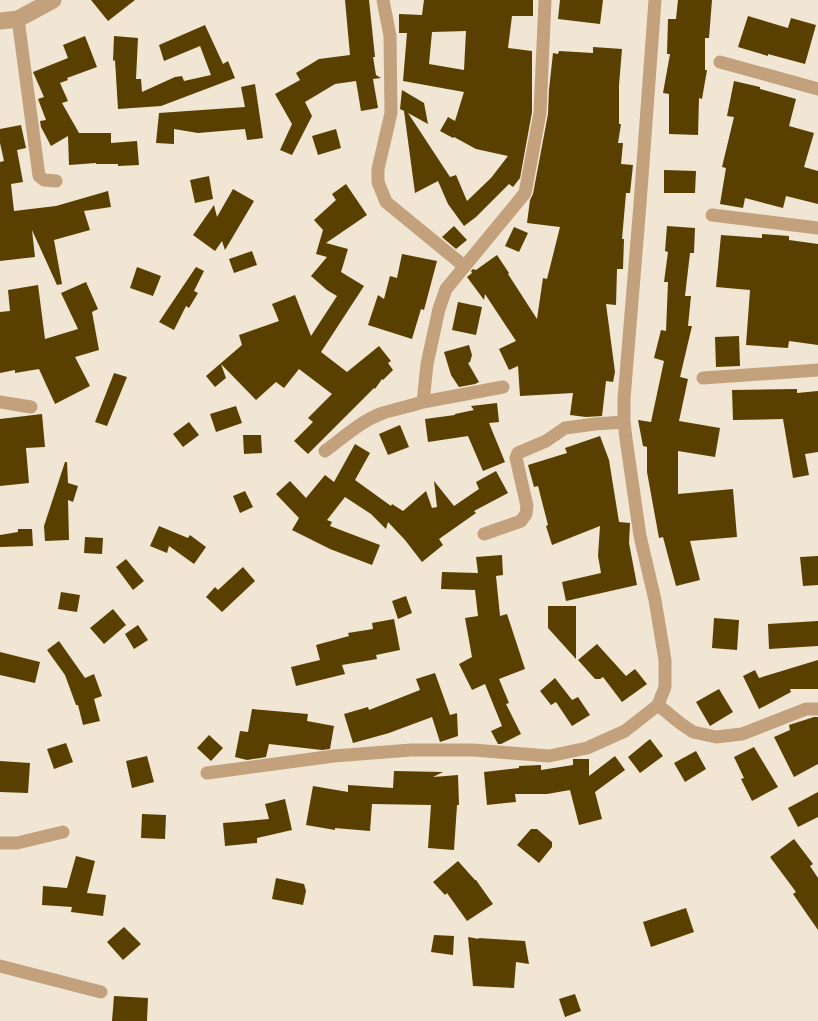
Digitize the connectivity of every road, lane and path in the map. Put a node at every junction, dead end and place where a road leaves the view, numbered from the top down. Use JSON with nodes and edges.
{"nodes":[{"id":1,"x":53,"y":0,"type":"edge"},
{"id":2,"x":383,"y":0,"type":"edge"},
{"id":3,"x":544,"y":0,"type":"edge"},
{"id":4,"x":655,"y":0,"type":"edge"},
{"id":5,"x":18,"y":19,"type":"junction"},
{"id":6,"x":0,"y":21,"type":"edge"},
{"id":7,"x":720,"y":62,"type":"dead end"},
{"id":8,"x":818,"y":89,"type":"edge"},
{"id":9,"x":56,"y":181,"type":"dead end"},
{"id":10,"x":712,"y":215,"type":"dead end"},
{"id":11,"x":818,"y":228,"type":"edge"},
{"id":12,"x":464,"y":266,"type":"junction"},
{"id":13,"x":818,"y":370,"type":"edge"},
{"id":14,"x":703,"y":378,"type":"dead end"},
{"id":15,"x":503,"y":387,"type":"dead end"},
{"id":16,"x":0,"y":402,"type":"edge"},
{"id":17,"x":423,"y":402,"type":"junction"},
{"id":18,"x":31,"y":407,"type":"dead end"},
{"id":19,"x":624,"y":422,"type":"junction"},
{"id":20,"x":325,"y":451,"type":"dead end"},
{"id":21,"x":484,"y":534,"type":"dead end"},
{"id":22,"x":658,"y":705,"type":"junction"},
{"id":23,"x":818,"y":708,"type":"edge"},
{"id":24,"x":206,"y":773,"type":"dead end"},
{"id":25,"x":63,"y":832,"type":"dead end"},
{"id":26,"x":0,"y":843,"type":"edge"},
{"id":27,"x":0,"y":966,"type":"edge"},
{"id":28,"x":101,"y":992,"type":"dead end"}],
"edges":[{"from":1,"to":5,"type":"street"},
{"from":2,"to":12,"type":"street"},
{"from":3,"to":12,"type":"street"},
{"from":4,"to":19,"type":"street"},
{"from":5,"to":6,"type":"street"},
{"from":5,"to":9,"type":"street"},
{"from":7,"to":8,"type":"street"},
{"from":10,"to":11,"type":"street"},
{"from":12,"to":17,"type":"street"},
{"from":13,"to":14,"type":"street"},
{"from":15,"to":17,"type":"street"},
{"from":16,"to":18,"type":"street"},
{"from":17,"to":20,"type":"street"},
{"from":19,"to":21,"type":"street"},
{"from":19,"to":22,"type":"street"},
{"from":22,"to":23,"type":"street"},
{"from":22,"to":24,"type":"street"},
{"from":25,"to":26,"type":"street"},
{"from":27,"to":28,"type":"street"}]}
